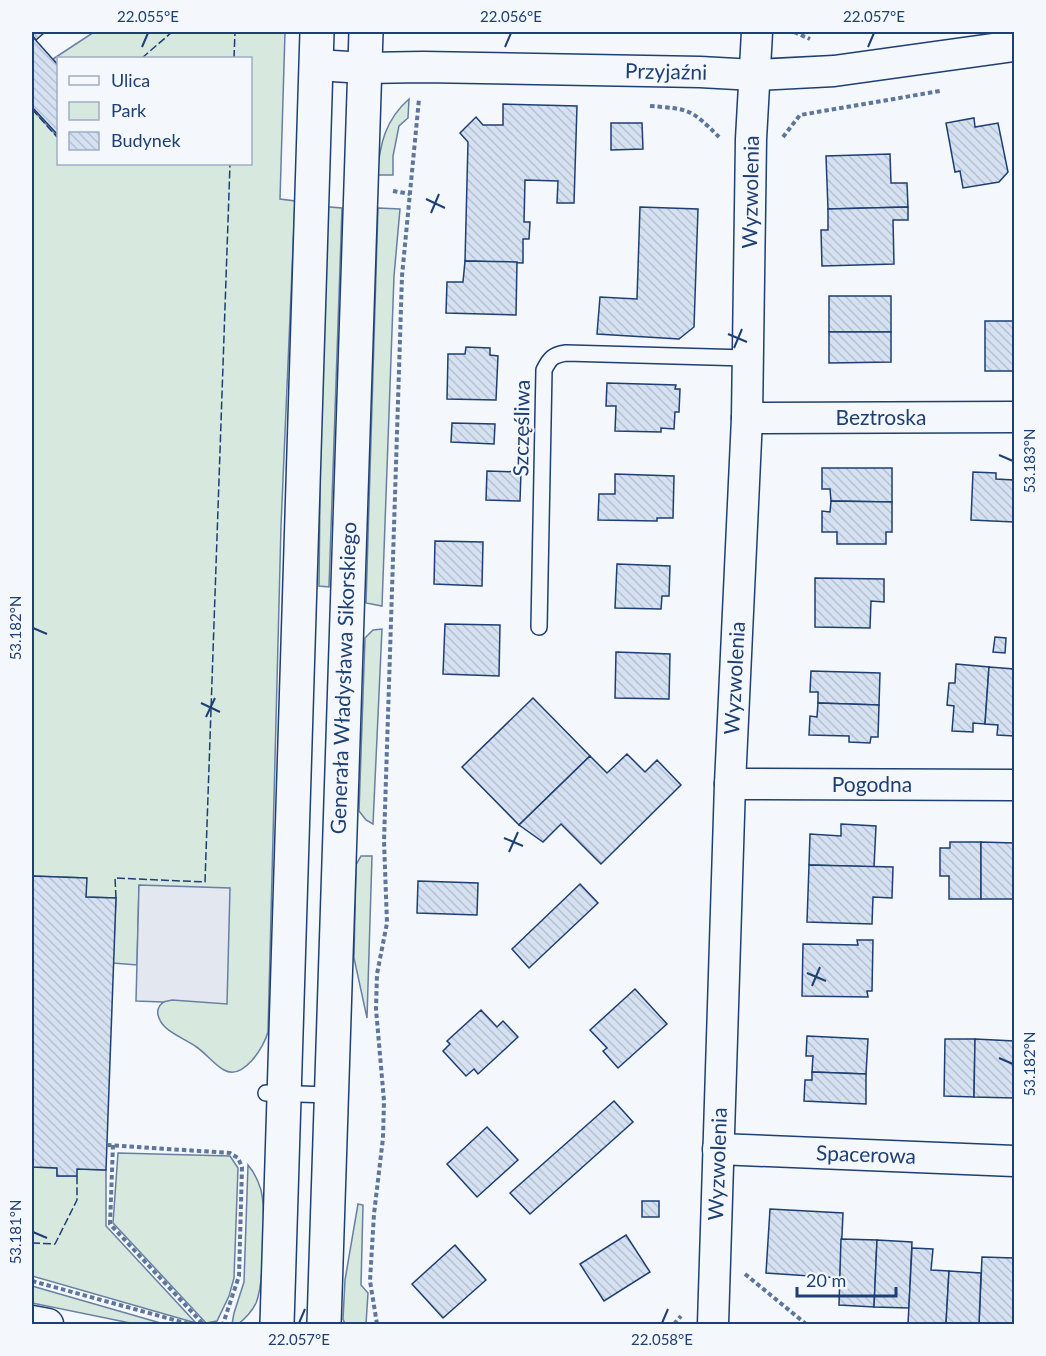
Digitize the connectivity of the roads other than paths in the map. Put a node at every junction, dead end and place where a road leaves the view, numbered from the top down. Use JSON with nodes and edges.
{"nodes":[{"id":1,"x":317,"y":32,"type":"edge"},
{"id":2,"x":366,"y":32,"type":"edge"},
{"id":3,"x":757,"y":32,"type":"edge"},
{"id":4,"x":1014,"y":46,"type":"edge"},
{"id":5,"x":316,"y":65,"type":"junction"},
{"id":6,"x":365,"y":68,"type":"junction"},
{"id":7,"x":755,"y":75,"type":"junction"},
{"id":8,"x":747,"y":358,"type":"junction"},
{"id":9,"x":1014,"y":417,"type":"edge"},
{"id":10,"x":747,"y":418,"type":"junction"},
{"id":11,"x":539,"y":627,"type":"dead end"},
{"id":12,"x":730,"y":784,"type":"junction"},
{"id":13,"x":1014,"y":785,"type":"edge"},
{"id":14,"x":275,"y":1093,"type":"junction"},
{"id":15,"x":331,"y":1095,"type":"junction"},
{"id":16,"x":718,"y":1149,"type":"junction"},
{"id":17,"x":1014,"y":1161,"type":"edge"},
{"id":18,"x":32,"y":1321,"type":"edge"},
{"id":19,"x":48,"y":1324,"type":"edge"},
{"id":20,"x":278,"y":1324,"type":"edge"},
{"id":21,"x":324,"y":1324,"type":"edge"},
{"id":22,"x":713,"y":1324,"type":"edge"}],
"edges":[{"from":1,"to":5,"type":"main road"},
{"from":2,"to":6,"type":"main road","name":"Generała Władysława Sikorskiego"},
{"from":3,"to":7,"type":"street","name":"Wyzwolenia"},
{"from":4,"to":7,"type":"street","name":"Przyjaźni"},
{"from":5,"to":6,"type":"street","name":"Przyjaźni"},
{"from":5,"to":14,"type":"main road"},
{"from":6,"to":7,"type":"street","name":"Przyjaźni"},
{"from":6,"to":15,"type":"main road","name":"Generała Władysława Sikorskiego"},
{"from":7,"to":8,"type":"street","name":"Wyzwolenia"},
{"from":8,"to":10,"type":"street","name":"Wyzwolenia"},
{"from":8,"to":11,"type":"lane","name":"Szczęśliwa"},
{"from":9,"to":10,"type":"street","name":"Beztroska"},
{"from":10,"to":12,"type":"street","name":"Wyzwolenia"},
{"from":12,"to":13,"type":"street","name":"Pogodna"},
{"from":12,"to":16,"type":"street","name":"Wyzwolenia"},
{"from":14,"to":15,"type":"lane"},
{"from":14,"to":20,"type":"main road"},
{"from":15,"to":21,"type":"main road","name":"Generała Władysława Sikorskiego"},
{"from":16,"to":17,"type":"street","name":"Spacerowa"},
{"from":16,"to":22,"type":"street","name":"Wyzwolenia"},
{"from":18,"to":19,"type":"street"}]}
